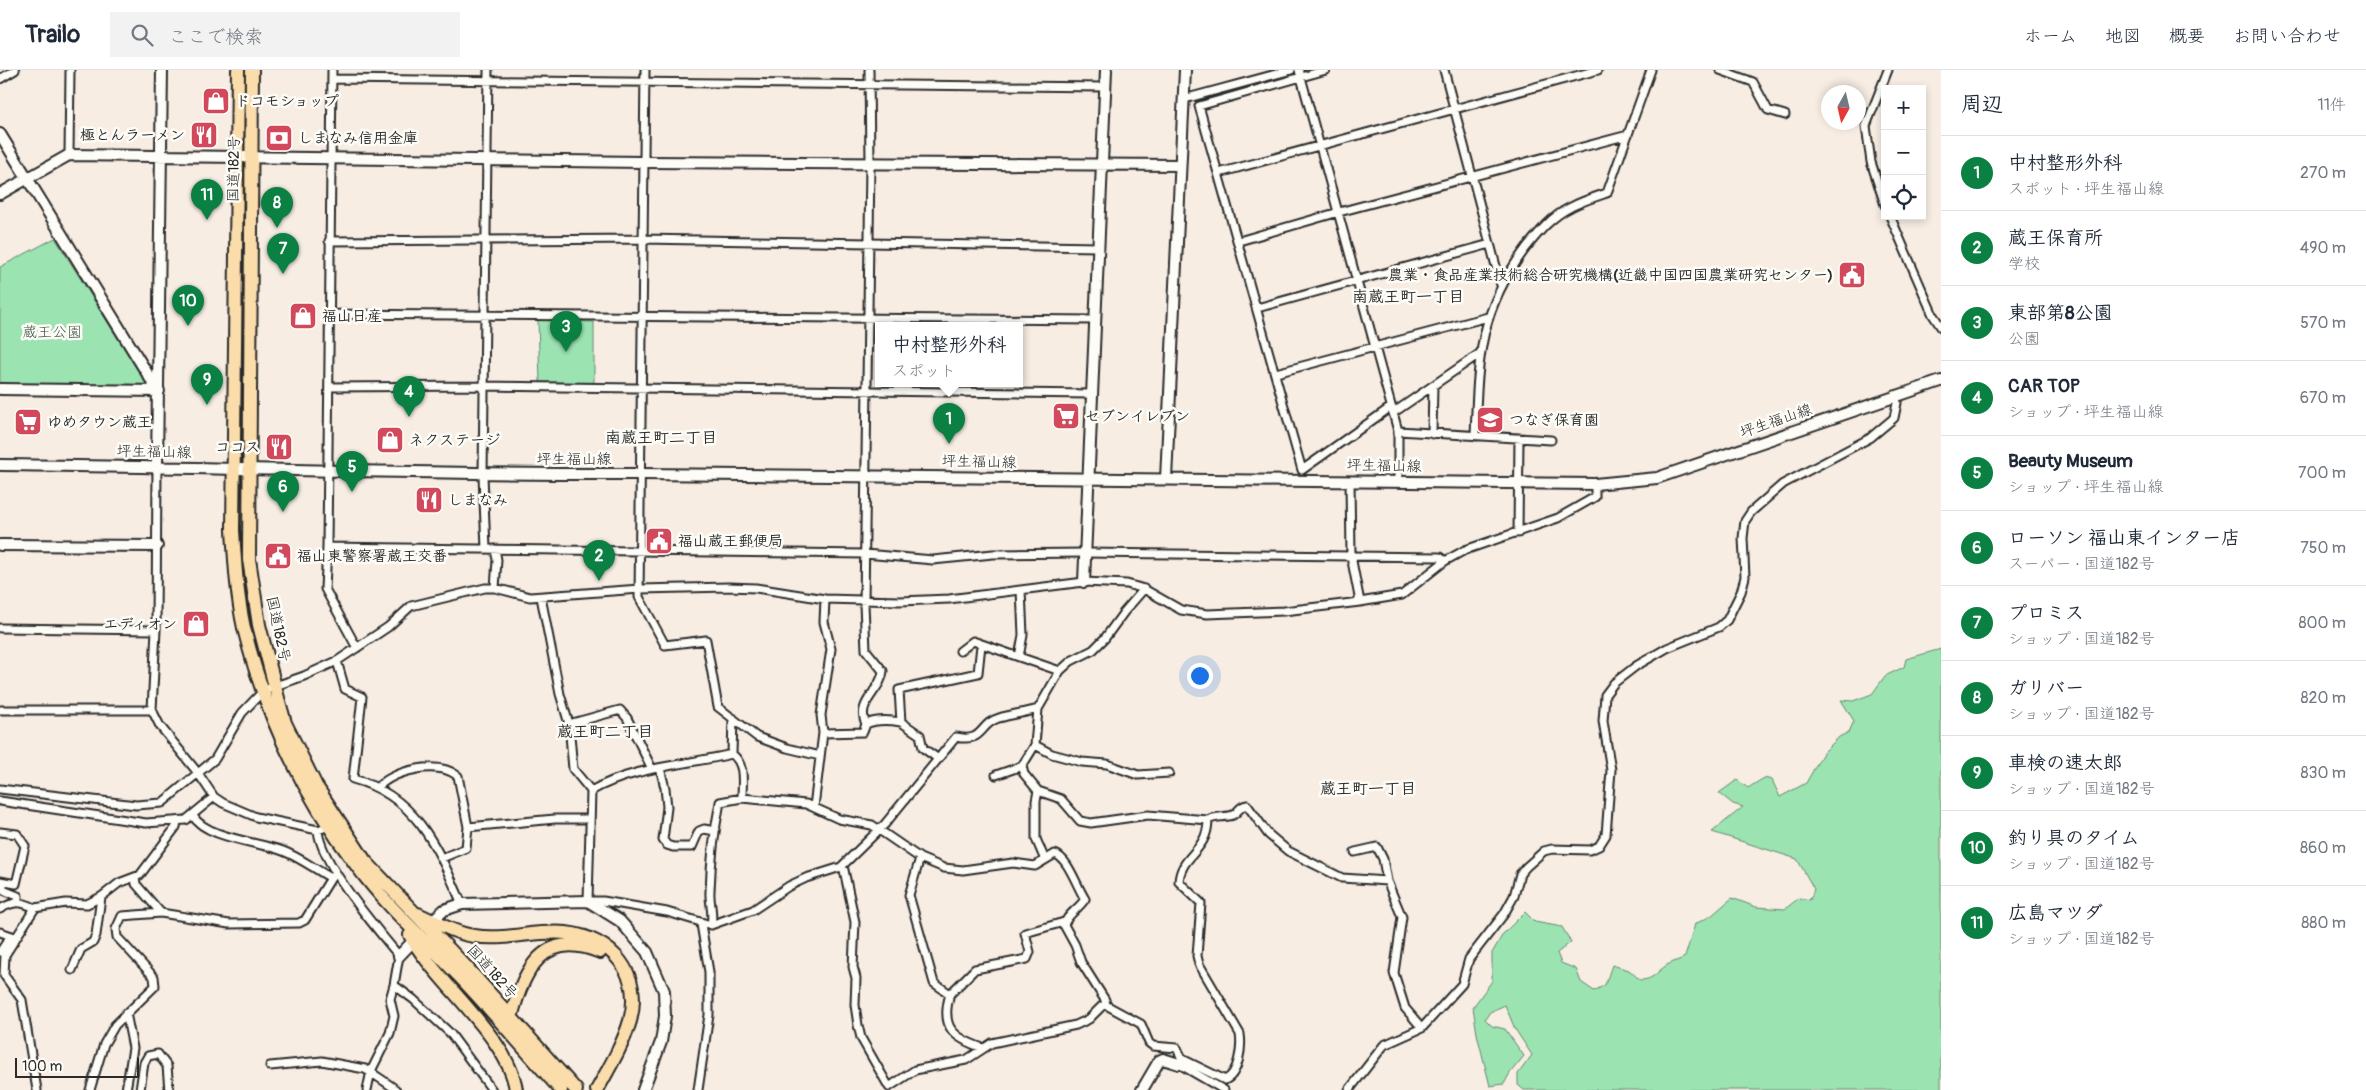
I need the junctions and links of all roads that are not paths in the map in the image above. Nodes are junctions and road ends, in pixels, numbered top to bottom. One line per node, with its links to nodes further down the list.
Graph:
1 (15, 70): 20 (street)
2 (70, 70): 32 (street)
3 (162, 70): 33 (street)
4 (238, 70): 34 (highway, 国道182号)
5 (252, 70): 34 (highway, 国道182号)
6 (332, 70): 21 (street)
7 (488, 70): 22 (street)
8 (645, 70): 23 (street)
9 (869, 70): 24 (street)
10 (1106, 70): 25 (street)
11 (1185, 70): 26 (street)
12 (1292, 70): 26 (street)
13 (1326, 70): 19 (street)
14 (1444, 70): 27 (street)
15 (1598, 70): 27 (street)
16 (1651, 70): 30 (street)
17 (1720, 70): 28 (street)
18 (1888, 70): 44 (street)
19 (1300, 73): 31 (street); 41 (street)
20 (0, 78)
21 (332, 79): 22 (street); 35 (street)
22 (488, 80): 23 (street); 36 (street)
23 (645, 82): 24 (street); 37 (street)
24 (869, 83): 25 (street); 38 (street)
25 (1105, 87): 39 (street)
26 (1184, 99): 40 (street)
27 (1454, 109): 31 (street); 43 (street)
28 (1785, 115)
29 (0, 134): 42 (street)
30 (1628, 136): 43 (street); 56 (street)
31 (1321, 145): 41 (street); 46 (street)
32 (69, 155): 33 (street); 42 (street)
33 (162, 156): 34 (street); 75 (street)
34 (244, 157): 35 (street); 86 (highway, 国道182号); 87 (highway, 国道182号)
35 (330, 159): 36 (street); 49 (street)
36 (486, 160): 37 (street); 48 (street)
37 (643, 162): 38 (street); 50 (street)
38 (870, 164): 39 (street); 52 (street)
39 (1102, 164): 40 (street); 54 (street)
40 (1180, 165): 93 (street)
41 (1219, 173): 51 (street)
42 (27, 178): 45 (street); 75 (street)
43 (1472, 178): 46 (street); 53 (street)
44 (1881, 193)
45 (0, 194)
46 (1339, 212): 51 (street); 55 (street)
47 (1892, 220): 64 (street)
48 (486, 239): 49 (street); 50 (street); 59 (street)
49 (329, 240): 58 (street)
50 (643, 240): 52 (street); 60 (street)
51 (1239, 241): 57 (street)
52 (869, 242): 54 (street); 62 (street)
53 (1490, 244): 55 (street); 56 (street)
54 (1099, 247): 63 (street)
55 (1357, 280): 57 (street); 65 (street)
56 (1501, 285): 61 (street)
57 (1257, 308): 67 (street)
58 (329, 314): 59 (street); 71 (street)
59 (486, 314): 60 (street); 69 (street)
60 (643, 315): 62 (street); 72 (street)
61 (1488, 317): 65 (street); 66 (street)
62 (868, 318): 63 (street); 74 (street)
63 (1096, 320): 76 (street)
64 (1941, 327)
65 (1374, 347): 67 (street); 78 (street)
66 (1479, 354): 70 (street); 81 (street)
67 (1276, 373): 78 (street)
68 (1941, 381): 77 (street, 坪生福山線)
69 (484, 386): 71 (street); 72 (street); 90 (street)
70 (1434, 386): 78 (street); 80 (street)
71 (329, 387): 88 (street)
72 (642, 388): 74 (street); 89 (street)
73 (0, 389): 75 (street)
74 (868, 390): 76 (street); 91 (street)
75 (159, 391): 85 (street)
76 (1093, 394): 92 (street)
77 (1896, 399): 97 (street, 坪生福山線); 191 (street)
78 (1392, 410): 79 (street)
79 (1398, 431): 80 (street); 95 (street)
80 (1432, 434): 81 (street)
81 (1475, 436): 82 (street)
82 (1519, 438): 83 (street); 96 (street)
83 (1551, 440)
84 (0, 465): 85 (street, 坪生福山線)
85 (157, 466): 86 (street, 坪生福山線); 100 (street)
86 (233, 470): 87 (street, 坪生福山線); 126 (highway, 国道182号)
87 (248, 470): 88 (street, 坪生福山線); 126 (highway, 国道182号)
88 (327, 472): 90 (street, 坪生福山線); 101 (street)
89 (641, 474): 90 (street, 坪生福山線); 91 (street, 坪生福山線); 104 (street)
90 (483, 475): 102 (street)
91 (867, 476): 92 (street, 坪生福山線); 106 (street)
92 (1090, 478): 93 (street, 坪生福山線); 105 (street)
93 (1166, 479): 94 (street, 坪生福山線)
94 (1350, 481): 95 (street, 坪生福山線); 107 (street)
95 (1398, 482): 96 (street, 坪生福山線)
96 (1519, 483): 97 (street, 坪生福山線); 98 (street)
97 (1595, 484): 98 (street)
98 (1518, 533): 108 (street)
99 (0, 544): 100 (street)
100 (157, 546): 119 (street)
101 (327, 547): 102 (street); 121 (street)
102 (486, 549): 103 (street)
103 (495, 549): 104 (street); 110 (street)
104 (640, 552): 106 (street); 111 (street)
105 (1086, 553): 106 (street); 107 (street); 109 (street)
106 (866, 554): 116 (street)
107 (1351, 556): 108 (street); 117 (street)
108 (1445, 562): 117 (street)
109 (1084, 582): 112 (street); 113 (street)
110 (495, 588): 114 (street); 121 (street)
111 (640, 589): 114 (street); 115 (street); 130 (street)
112 (1144, 589): 117 (street); 125 (street)
113 (1021, 590): 116 (street); 123 (street)
114 (541, 597): 132 (street)
115 (825, 599): 116 (street); 134 (street)
116 (865, 599): 133 (street)
117 (1360, 602)
118 (0, 628): 119 (street)
119 (156, 630): 129 (street)
120 (981, 645): 122 (street); 123 (street); 131 (street)
121 (357, 648): 124 (street)
122 (960, 651)
123 (1019, 657): 125 (street)
124 (336, 661): 126 (street); 144 (street)
125 (1060, 671): 127 (street)
126 (269, 688): 141 (street); 157 (highway, 国道182号); 180 (highway, 国道182号)
127 (1038, 709): 135 (street); 138 (street)
128 (0, 710): 129 (street)
129 (152, 710): 141 (street)
130 (733, 718): 136 (street); 137 (street)
131 (901, 722): 133 (street); 138 (street)
132 (569, 724): 140 (street); 147 (street)
133 (866, 724): 134 (street)
134 (823, 733): 137 (street)
135 (1034, 745): 139 (street); 142 (street)
136 (732, 754): 140 (street); 149 (street)
137 (820, 756): 151 (street)
138 (937, 758): 158 (street)
139 (1022, 766): 143 (street); 146 (street)
140 (656, 768): 147 (street); 159 (street)
141 (198, 773): 145 (street); 148 (street)
142 (1169, 773)
143 (996, 775)
144 (377, 788): 156 (street); 162 (street)
145 (0, 789)
146 (1038, 791): 154 (street); 164 (street)
147 (591, 792): 153 (street)
148 (214, 797): 152 (street); 157 (street)
149 (742, 798): 151 (street); 159 (street)
150 (0, 801): 155 (street)
151 (814, 807): 158 (street)
152 (193, 816): 155 (street); 166 (street)
153 (590, 819): 156 (street); 171 (street)
154 (1208, 820): 169 (street); 193 (street)
155 (177, 821): 167 (street)
156 (468, 827): 162 (street)
157 (324, 828): 166 (street); 180 (highway, 国道182号)
158 (880, 829): 163 (street); 165 (street)
159 (714, 831): 179 (street)
160 (0, 832): 168 (street)
161 (1355, 852): 169 (street)
162 (442, 858): 173 (street)
163 (920, 858): 164 (street); 187 (street)
164 (1046, 860): 177 (street)
165 (841, 867): 179 (street); 197 (street)
166 (333, 876): 176 (street); 184 (street)
167 (135, 877): 170 (street); 176 (street)
168 (1, 881): 172 (street)
169 (1387, 881): 191 (street)
170 (102, 897): 174 (street); 185 (street)
171 (588, 901): 173 (street); 178 (street); 209 (street)
172 (18, 902): 174 (street); 175 (street)
173 (462, 904): 180 (street)
174 (35, 908): 182 (street)
175 (0, 909)
176 (161, 913): 189 (street)
177 (1064, 922): 187 (street); 188 (street)
178 (701, 924): 179 (street); 210 (street)
179 (712, 925)
180 (423, 931): 184 (street); 190 (highway, 国道182号); 196 (highway); 206 (highway); 207 (highway, 国道182号)
181 (0, 932): 182 (street)
182 (15, 937): 183 (street); 198 (street)
183 (0, 952)
184 (399, 956): 186 (street)
185 (72, 970)
186 (394, 985): 195 (street); 205 (street)
187 (950, 994): 192 (street)
188 (1106, 1006): 192 (street); 193 (street)
189 (126, 1013): 199 (street); 200 (street)
190 (511, 1018): 196 (highway); 208 (highway, 国道182号)
191 (1422, 1028): 213 (street)
192 (983, 1048): 197 (street)
193 (1180, 1061): 211 (street); 212 (street)
194 (270, 1066): 195 (street)
195 (371, 1071): 203 (street); 204 (street)
196 (594, 1087)
197 (890, 1089)
198 (37, 1090)
199 (90, 1090)
200 (126, 1090)
201 (140, 1090): 202 (street)
202 (169, 1090)
203 (367, 1090)
204 (396, 1090)
205 (492, 1090)
206 (516, 1090)
207 (561, 1090)
208 (576, 1090)
209 (643, 1090)
210 (698, 1090)
211 (1142, 1090)
212 (1224, 1090)
213 (1348, 1090)

